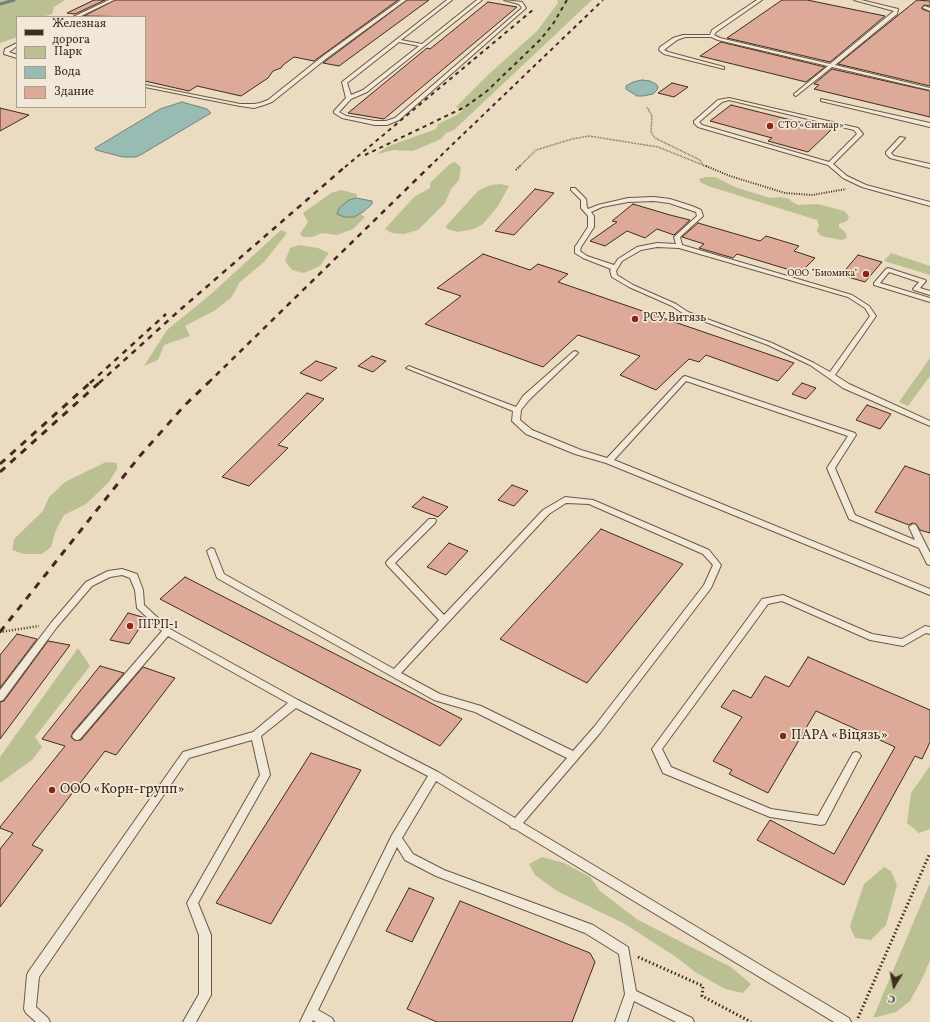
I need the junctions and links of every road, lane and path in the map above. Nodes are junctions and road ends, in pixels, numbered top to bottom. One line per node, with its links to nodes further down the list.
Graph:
1 (112, 0): 10 (lane)
2 (404, 0): 18 (lane)
3 (450, 0): 12 (lane)
4 (480, 0): 14 (lane)
5 (506, 0): 21 (lane)
6 (760, 0): 11 (lane)
7 (856, 0): 16 (lane)
8 (925, 7): 9 (lane)
9 (930, 10)
10 (77, 16)
11 (712, 36): 16 (lane); 17 (lane)
12 (398, 41): 14 (lane); 21 (lane)
13 (16, 45): 15 (lane)
14 (423, 45): 21 (lane)
15 (16, 57)
16 (833, 65): 19 (lane); 20 (lane)
17 (722, 68)
18 (146, 86)
19 (930, 88)
20 (796, 95)
21 (349, 98)
22 (823, 100): 24 (lane)
23 (647, 107): 27 (path)
24 (930, 125)
25 (902, 138): 28 (lane)
26 (830, 164): 26 (lane); 30 (lane)
27 (704, 166): 29 (path); 30 (path)
28 (930, 166)
29 (516, 170)
30 (864, 186): 32 (lane)
31 (573, 189): 33 (lane)
32 (930, 204)
33 (587, 212): 34 (lane); 35 (lane)
34 (679, 246): 35 (lane); 40 (lane)
35 (615, 268): 40 (lane)
36 (930, 293): 37 (lane)
37 (930, 300)
38 (575, 353): 41 (lane)
39 (409, 368): 41 (lane)
40 (831, 376): 42 (lane)
41 (517, 410): 43 (lane)
42 (930, 424)
43 (608, 461): 46 (lane); 49 (lane)
44 (432, 521): 50 (lane)
45 (914, 527): 46 (lane)
46 (922, 546): 48 (lane)
47 (210, 551): 55 (lane)
48 (930, 562)
49 (930, 592)
50 (444, 620): 55 (lane); 60 (lane)
51 (54, 624): 52 (lane); 54 (path); 56 (lane)
52 (167, 631): 57 (lane); 59 (lane)
53 (930, 631): 61 (lane)
54 (0, 632)
55 (394, 674): 60 (lane)
56 (0, 697)
57 (295, 703): 58 (lane); 62 (lane)
58 (256, 735): 69 (lane); 70 (lane)
59 (77, 736)
60 (573, 756): 63 (lane)
61 (856, 756)
62 (434, 775): 63 (lane); 64 (lane)
63 (515, 825): 75 (lane)
64 (396, 838): 66 (lane); 68 (lane)
65 (930, 853): 76 (path)
66 (624, 951): 67 (lane); 74 (path)
67 (631, 994): 72 (lane); 73 (lane)
68 (309, 1018): 71 (lane)
69 (44, 1022)
70 (189, 1022)
71 (328, 1022)
72 (621, 1022)
73 (688, 1022)
74 (751, 1022)
75 (845, 1022)
76 (857, 1022)

